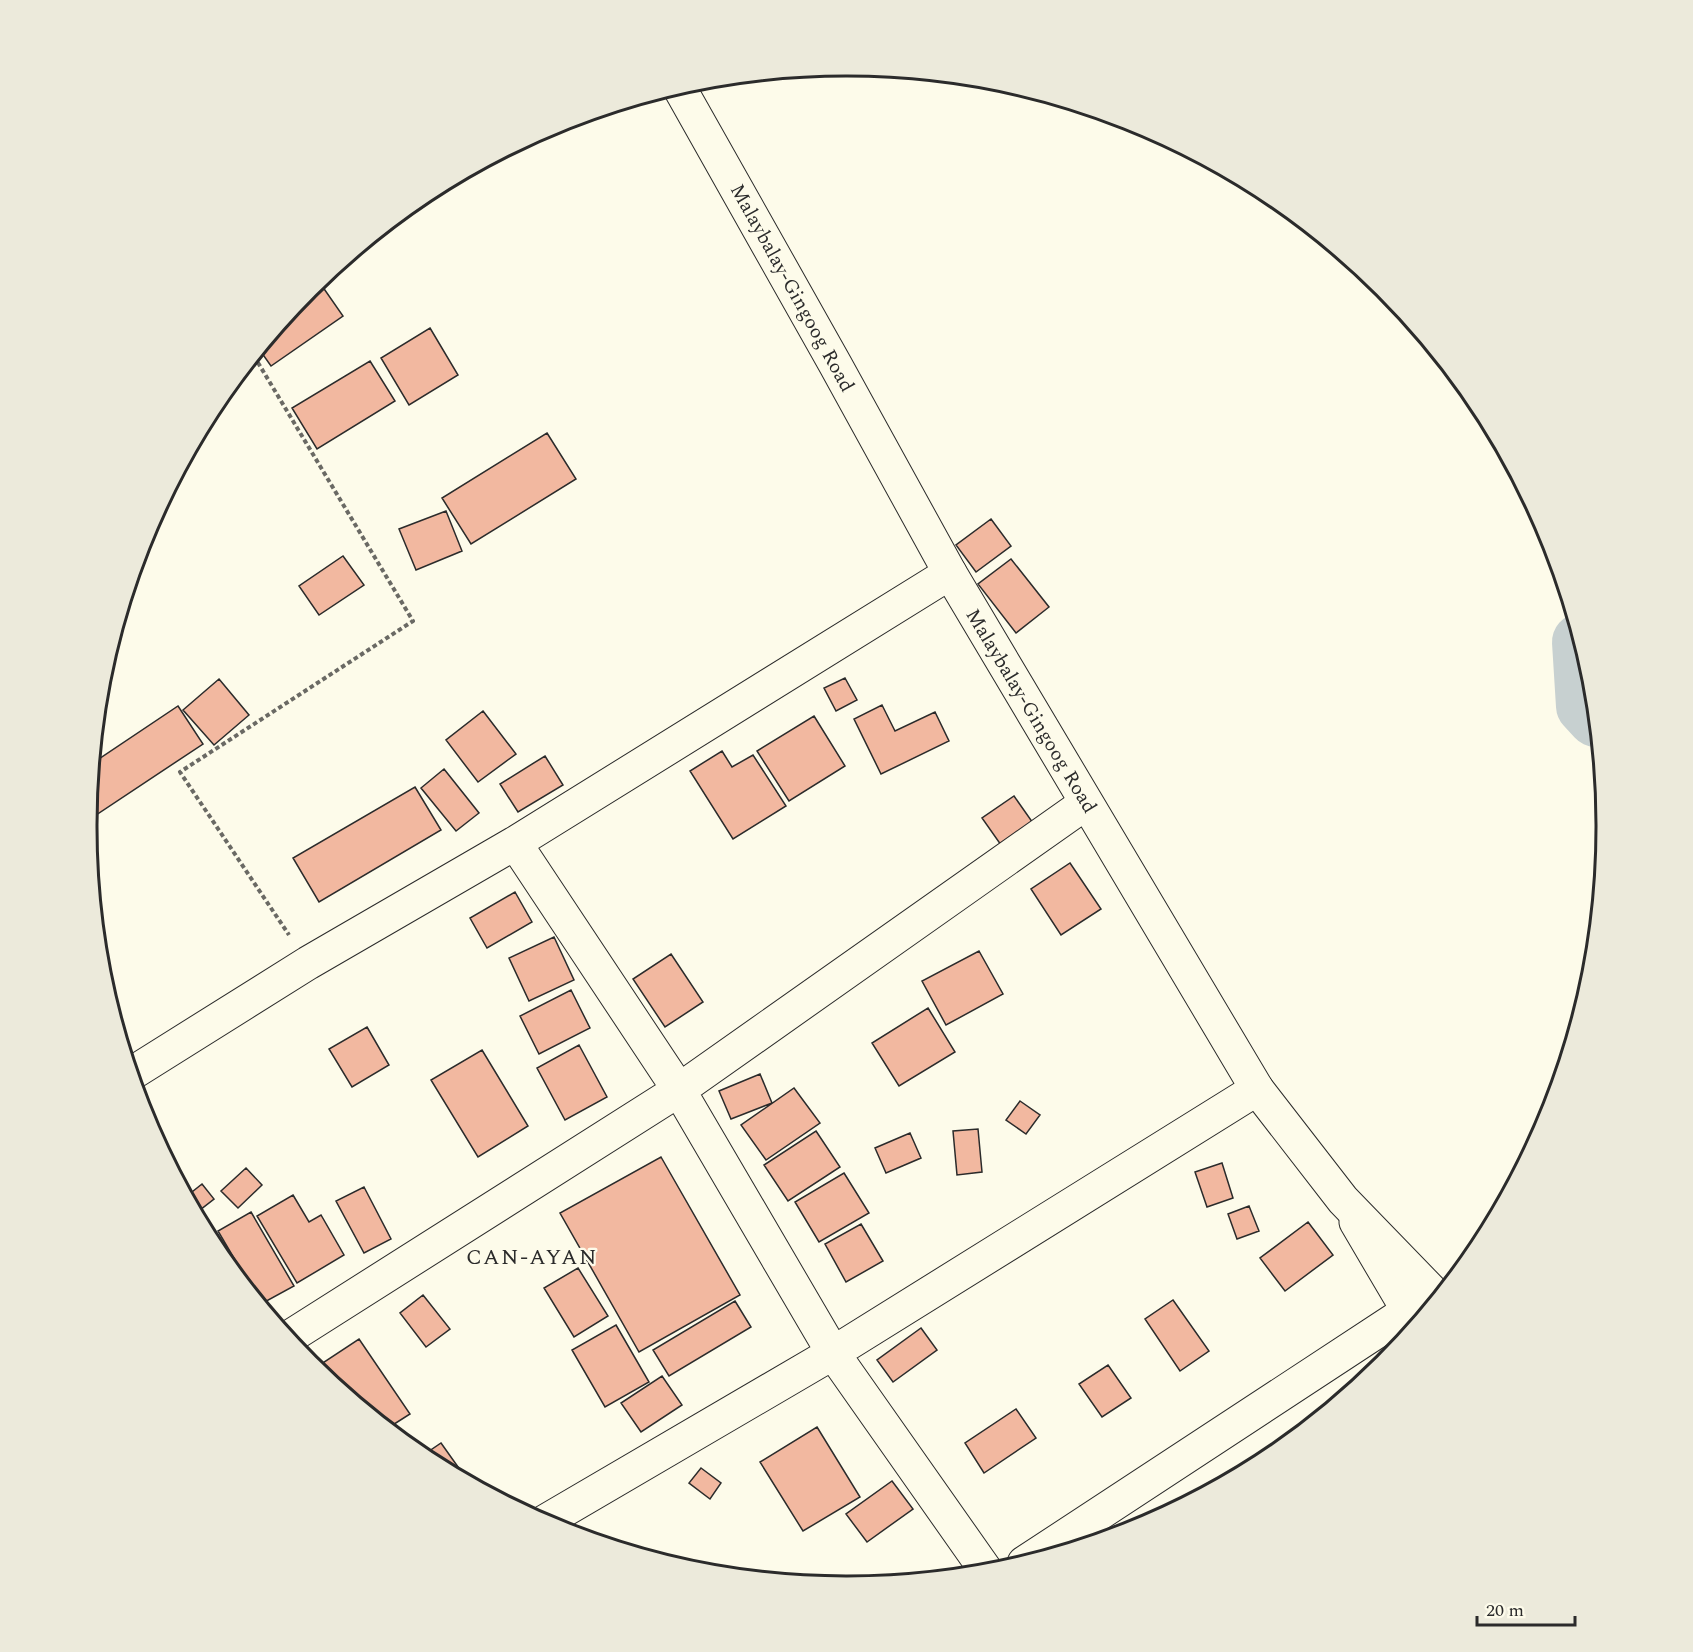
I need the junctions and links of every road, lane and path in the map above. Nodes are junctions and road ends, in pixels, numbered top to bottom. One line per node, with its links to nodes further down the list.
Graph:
1 (683, 95): 3 (street, Malaybalay-Gingoog Road)
2 (258, 363): 6 (path)
3 (950, 573): 4 (street, Malaybalay-Gingoog Road); 5 (street)
4 (1086, 803): 8 (street, Malaybalay-Gingoog Road); 9 (street)
5 (515, 843): 6 (street); 9 (street)
6 (308, 963): 7 (street)
7 (138, 1070)
8 (1257, 1089): 10 (street, Malaybalay-Gingoog Road); 14 (street)
9 (680, 1090): 13 (street); 14 (street)
10 (1343, 1200): 11 (street, Malaybalay-Gingoog Road); 12 (street)
11 (1433, 1292)
12 (1412, 1317): 16 (street)
13 (296, 1333)
14 (832, 1353): 15 (street); 17 (street)
15 (555, 1516)
16 (1048, 1547)
17 (981, 1563)

